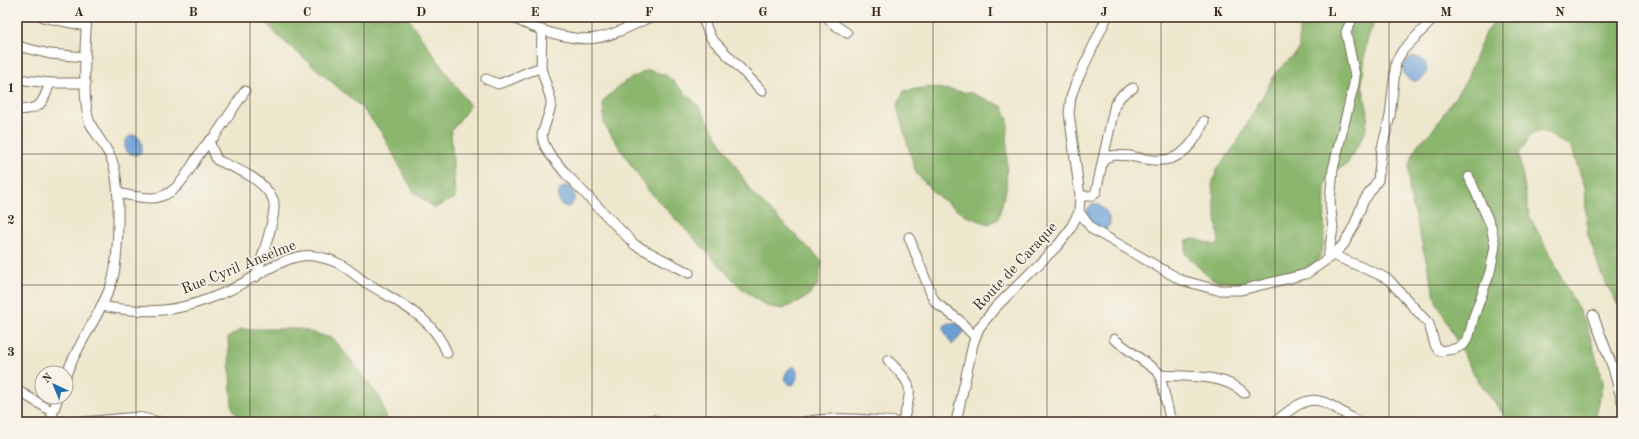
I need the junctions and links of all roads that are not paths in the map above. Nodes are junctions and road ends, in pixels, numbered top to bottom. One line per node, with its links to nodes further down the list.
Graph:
1 (43, 17): 9 (street)
2 (513, 17): 10 (street)
3 (650, 17): 10 (street)
4 (702, 17): 21 (street)
5 (828, 17): 11 (street)
6 (1353, 17): 31 (street)
7 (1435, 17): 31 (street)
8 (1104, 18): 28 (street, Route de Caraque)
9 (86, 21): 13 (street)
10 (542, 30): 14 (street)
11 (848, 33)
12 (17, 46): 13 (street)
13 (86, 57): 17 (street)
14 (541, 68): 16 (street); 32 (street)
15 (17, 79): 18 (street)
16 (486, 79)
17 (86, 83): 18 (street); 27 (street)
18 (50, 84): 22 (street)
19 (1133, 88): 25 (street)
20 (245, 91): 24 (street)
21 (762, 91)
22 (17, 110)
23 (1204, 121): 25 (street)
24 (209, 141): 27 (street); 33 (street)
25 (1103, 159): 28 (street)
26 (1469, 177): 31 (street)
27 (118, 193): 34 (street)
28 (1080, 196): 29 (street, Route de Caraque)
29 (1079, 212): 31 (street); 36 (street, Route de Caraque)
30 (908, 237): 36 (street)
31 (1331, 257)
32 (689, 273)
33 (256, 277): 34 (street, Rue Cyril Anselme); 38 (street, Rue Cyril Anselme)
34 (101, 306): 40 (street)
35 (1593, 315): 44 (street)
36 (975, 337): 53 (street, Route de Caraque)
37 (1114, 339): 41 (street)
38 (447, 353)
39 (888, 360): 52 (street)
40 (71, 365)
41 (1160, 375): 43 (street); 54 (street)
42 (17, 390): 46 (street)
43 (1244, 393)
44 (1622, 401)
45 (55, 405): 46 (street)
46 (53, 412): 47 (street)
47 (50, 422)
48 (84, 422): 49 (street)
49 (160, 422)
50 (805, 422): 51 (street)
51 (897, 422)
52 (903, 422)
53 (956, 422)
54 (1171, 422)
55 (1275, 422): 56 (street)
56 (1358, 422)

